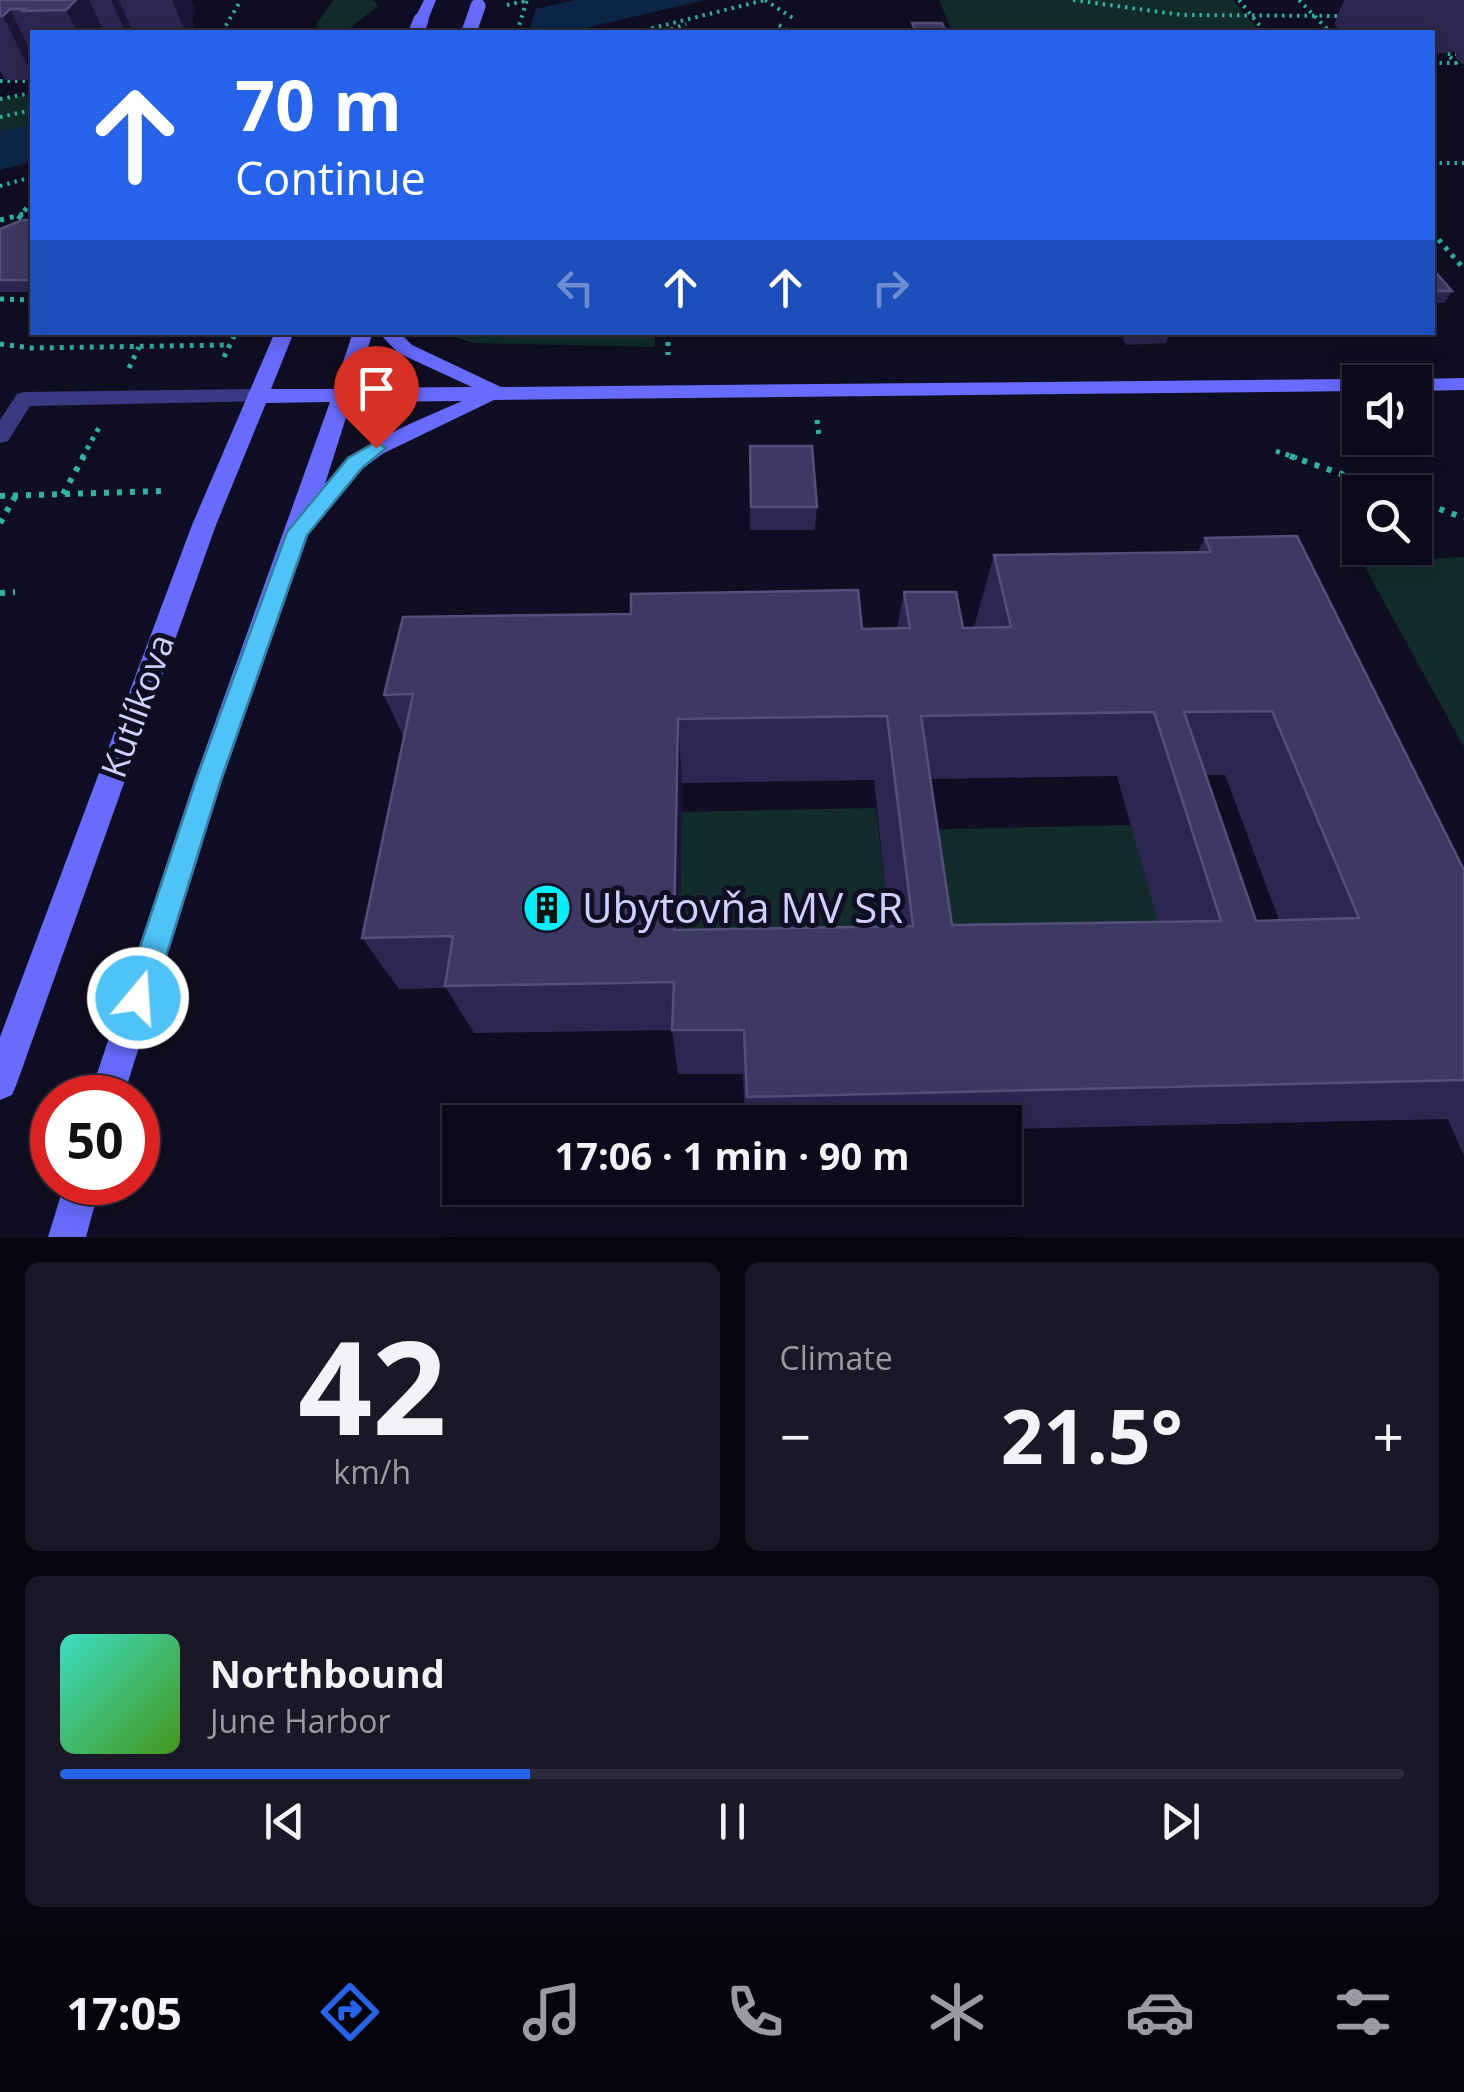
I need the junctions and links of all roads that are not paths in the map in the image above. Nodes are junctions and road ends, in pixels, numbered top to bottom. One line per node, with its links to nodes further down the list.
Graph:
1 (430, 0): 3 (main road)
2 (479, 3): 4 (main road, bridge)
3 (418, 26)
4 (470, 30)
5 (284, 335): 13 (main road, Kutlíkova)
6 (363, 335): 12 (main road)
7 (391, 335): 11 (main road)
8 (1464, 384): 10 (main road)
9 (1342, 385): 11 (main road)
10 (1432, 385)
11 (500, 392): 12 (main road); 15 (main road)
12 (342, 395): 13 (main road); 15 (main road)
13 (257, 396): 14 (street); 17 (main road, Kutlíkova)
14 (0, 436)
15 (298, 532): 16 (main road)
16 (113, 1075)
17 (0, 1083)
18 (77, 1205): 19 (main road)
19 (68, 1237)

